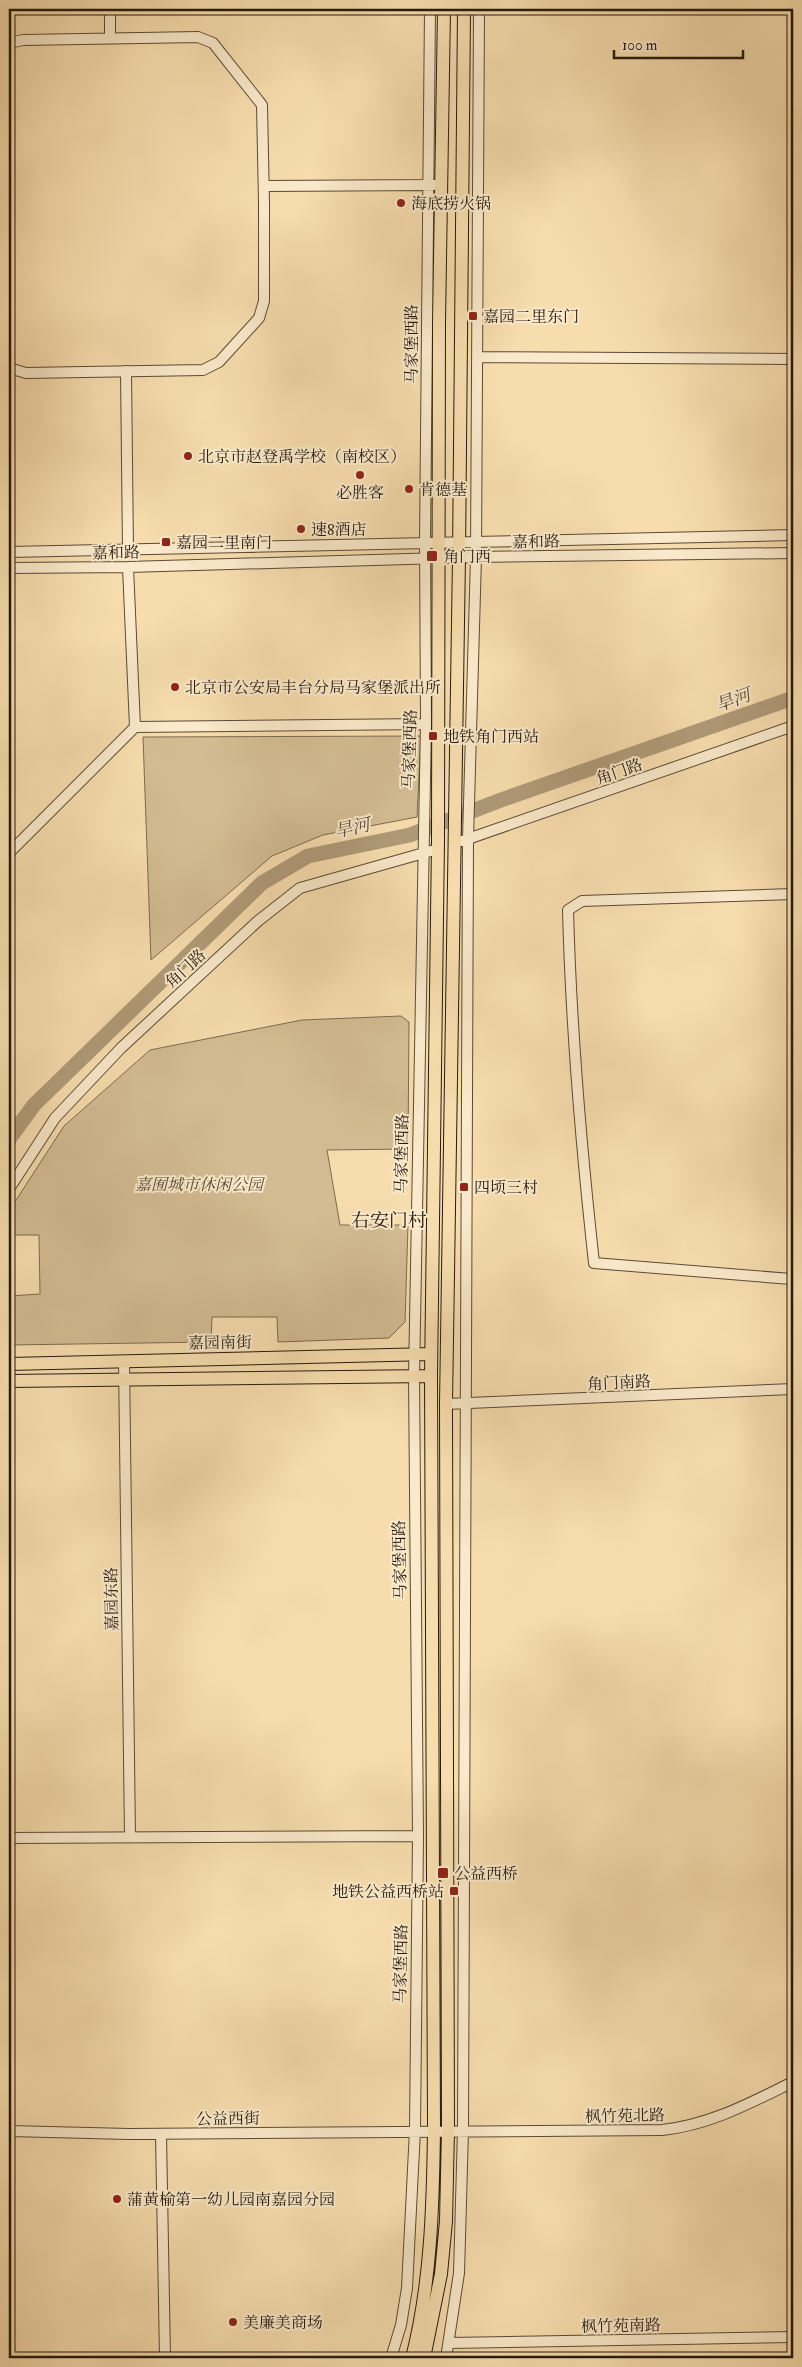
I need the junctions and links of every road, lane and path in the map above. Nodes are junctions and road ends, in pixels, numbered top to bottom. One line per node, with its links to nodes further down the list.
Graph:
1 (110, 9): 6 (street)
2 (430, 9): 8 (street, 马家堡西路)
3 (444, 9): 9 (main road, 马家堡西路)
4 (464, 9): 18 (main road)
5 (479, 9): 11 (street)
6 (110, 38): 7 (street); 10 (street)
7 (9, 43)
8 (428, 185): 9 (street); 10 (street); 17 (street, 马家堡西路)
9 (443, 185): 17 (main road, 马家堡西路)
10 (264, 186): 14 (street)
11 (478, 357): 12 (street); 16 (street)
12 (793, 359)
13 (9, 368): 14 (street)
14 (126, 372): 19 (street)
15 (793, 535): 16 (street, 嘉和路)
16 (475, 541): 18 (street, 嘉和路); 23 (street)
17 (432, 542): 18 (street, 嘉和路); 19 (street, 嘉和路); 24 (main road, 马家堡西路)
18 (459, 542): 22 (main road)
19 (128, 550): 20 (street, 嘉和路)
20 (9, 552)
21 (793, 553): 23 (street, 嘉和路)
22 (459, 557): 23 (street, 嘉和路); 24 (street, 嘉和路); 31 (main road)
23 (476, 557): 30 (street)
24 (432, 558): 25 (street, 嘉和路); 27 (street, 马家堡西路); 32 (main road, 马家堡西路)
25 (128, 567): 26 (street, 嘉和路); 29 (street)
26 (9, 568)
27 (426, 724): 29 (street); 33 (street, 马家堡西路)
28 (793, 726): 30 (street, 角门路)
29 (135, 727): 34 (street)
30 (468, 834): 31 (street, 角门路); 48 (street)
31 (454, 840): 47 (main road)
32 (438, 845): 33 (street, 角门路); 39 (main road, 马家堡西路)
33 (422, 852): 36 (street, 角门路); 38 (street, 马家堡西路)
34 (9, 853)
35 (793, 894): 37 (street)
36 (9, 1189)
37 (793, 1282)
38 (414, 1354): 39 (main road, 嘉园南街); 40 (main road, 嘉园南街); 42 (street, 马家堡西路)
39 (432, 1354): 43 (main road, 马家堡西路)
40 (124, 1361): 41 (main road, 嘉园南街); 44 (street, 嘉园东路)
41 (9, 1364)
42 (414, 1376): 43 (main road); 44 (main road); 49 (street, 马家堡西路)
43 (431, 1376): 54 (main road, 马家堡西路)
44 (123, 1379): 45 (main road); 50 (street, 嘉园东路)
45 (9, 1381)
46 (793, 1389): 48 (street, 角门南路)
47 (446, 1404): 48 (street, 角门南路); 55 (main road)
48 (467, 1404): 56 (street)
49 (418, 1836): 50 (street); 53 (street, 马家堡西路)
50 (130, 1837): 51 (street)
51 (9, 1838)
52 (793, 2082): 56 (street, 枫竹苑北路)
53 (415, 2130): 54 (street, 公益西街); 58 (street, 公益西街); 62 (street, 马家堡西路)
54 (434, 2130): 55 (street, 公益西街); 63 (main road, 马家堡西路)
55 (448, 2130): 56 (street, 枫竹苑北路); 64 (main road)
56 (463, 2130): 60 (street)
57 (9, 2131): 58 (street, 公益西街)
58 (160, 2134): 61 (street)
59 (793, 2337): 60 (street, 枫竹苑南路)
60 (449, 2343): 65 (street)
61 (164, 2358)
62 (391, 2358)
63 (412, 2358)
64 (424, 2358)
65 (446, 2358)

